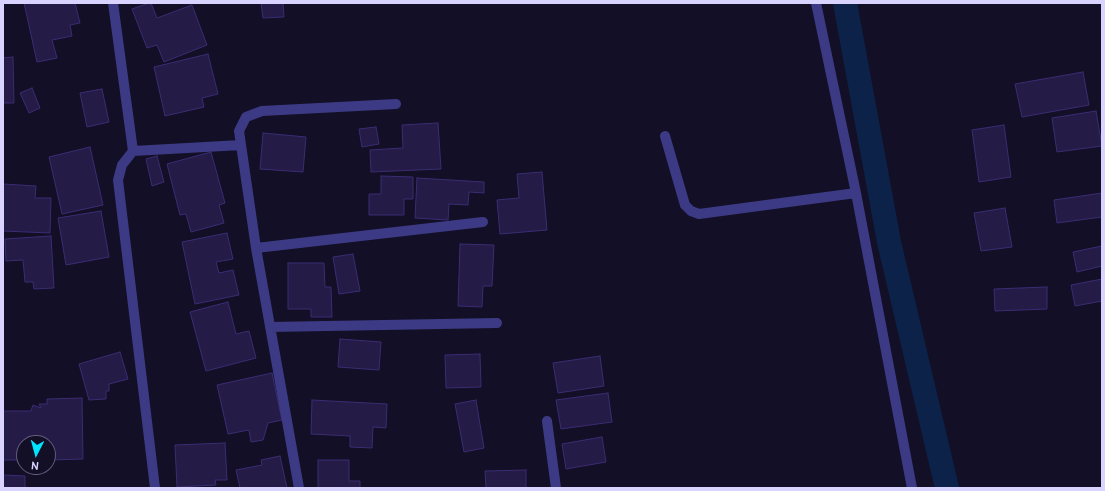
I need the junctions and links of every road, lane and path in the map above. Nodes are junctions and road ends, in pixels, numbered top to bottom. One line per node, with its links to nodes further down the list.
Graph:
1 (114, 3): 6 (street)
2 (816, 3): 7 (street)
3 (396, 104): 5 (street)
4 (665, 136): 7 (street)
5 (241, 145): 6 (street); 9 (street)
6 (132, 151): 13 (street)
7 (856, 194): 16 (street)
8 (483, 222): 9 (street)
9 (256, 248): 11 (street)
10 (497, 323): 11 (street)
11 (270, 327): 14 (street)
12 (547, 421): 15 (street)
13 (155, 488)
14 (299, 488)
15 (556, 488)
16 (912, 488)

